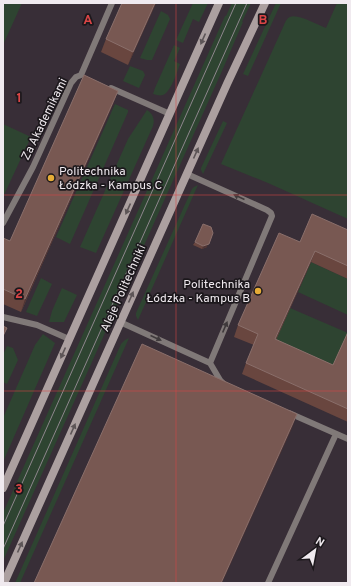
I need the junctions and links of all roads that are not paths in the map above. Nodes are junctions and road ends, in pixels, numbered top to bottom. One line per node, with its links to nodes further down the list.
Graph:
1 (112, 3): 7 (lane, Za Akademikami)
2 (219, 3): 5 (main road, one-way to 5)
3 (265, 3): 6 (main road, Aleje Politechniki, one-way to 3)
4 (106, 86): 5 (lane)
5 (170, 114): 10 (main road, one-way to 10)
6 (187, 174): 9 (main road, Aleje Politechniki, one-way to 6); 11 (lane, one-way to 6)
7 (3, 223)
8 (3, 317): 10 (lane)
9 (120, 322): 11 (lane, one-way to 11); 17 (main road, Aleje Politechniki, one-way to 9)
10 (69, 339): 16 (main road, one-way to 16)
11 (210, 363): 12 (lane)
12 (231, 387)
13 (280, 409): 14 (lane)
14 (336, 434): 15 (lane); 18 (lane)
15 (348, 439)
16 (3, 488)
17 (4, 583)
18 (268, 583)

